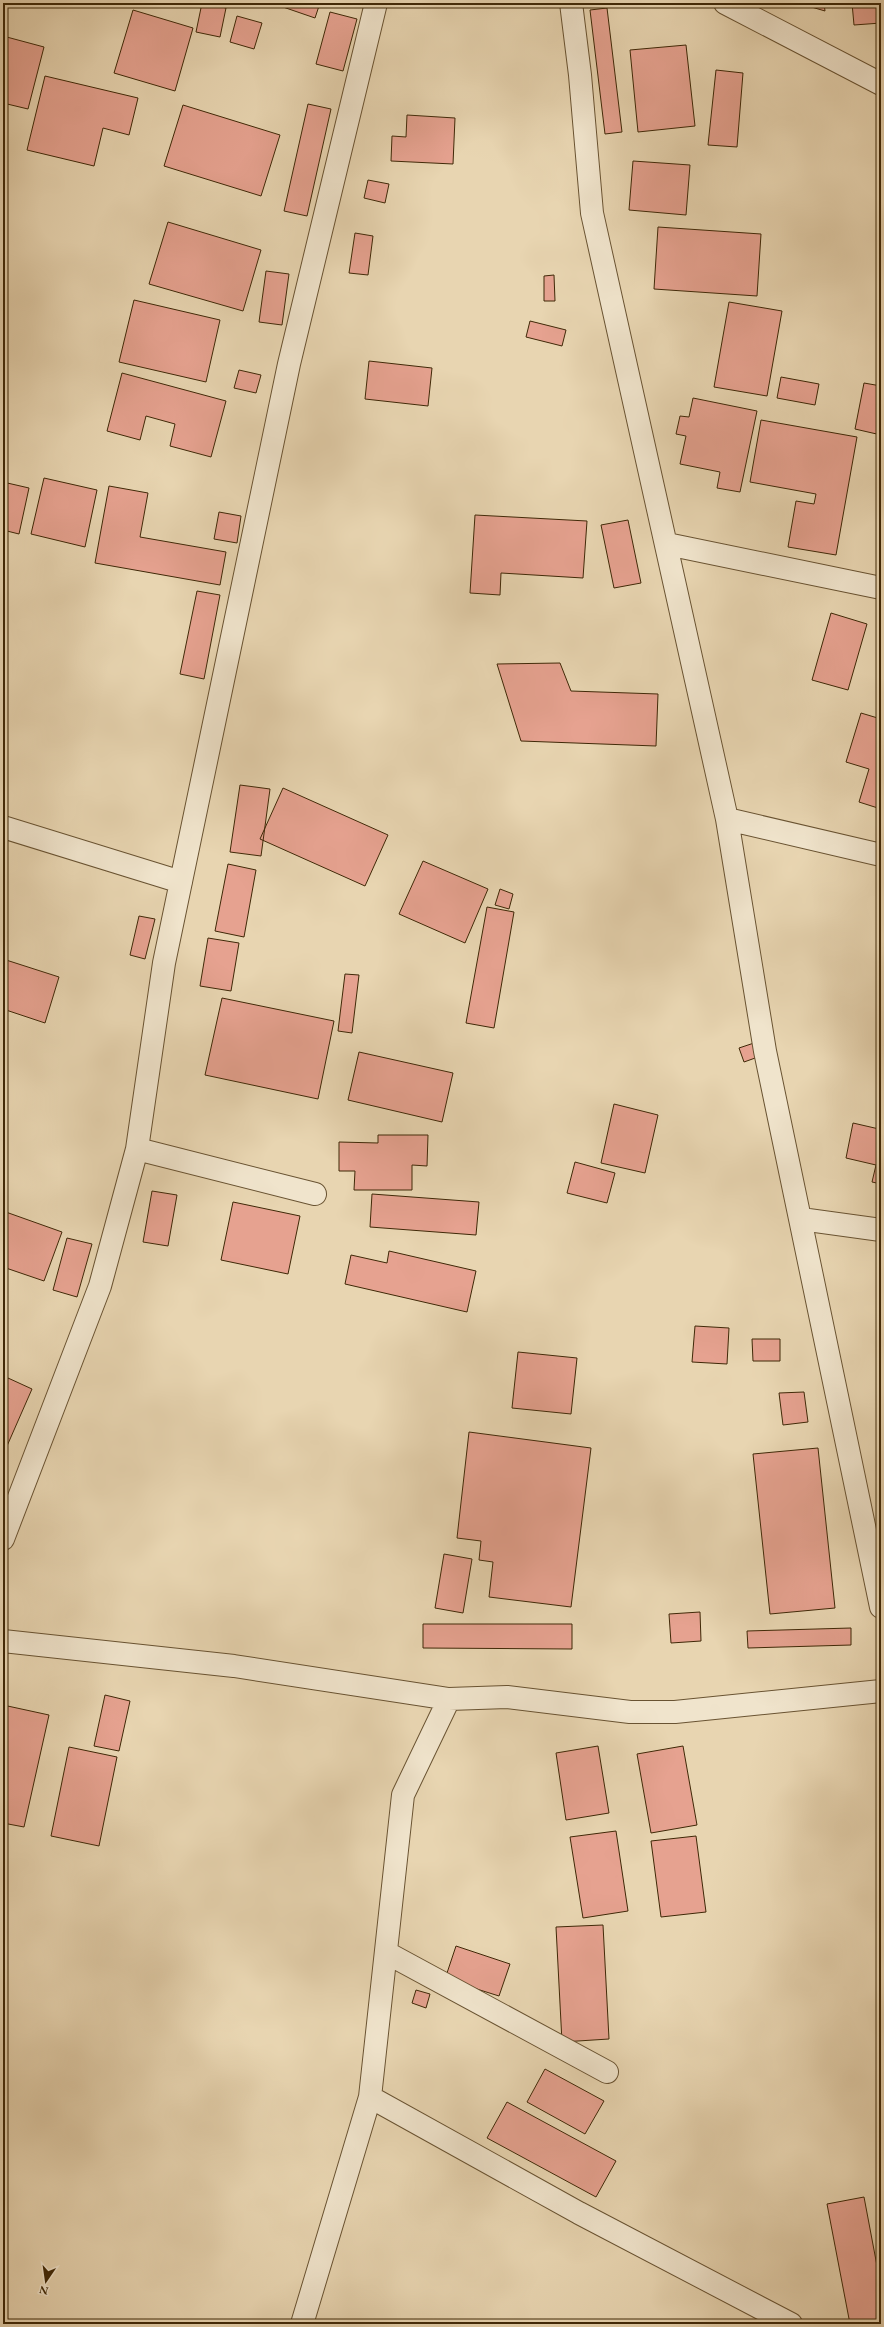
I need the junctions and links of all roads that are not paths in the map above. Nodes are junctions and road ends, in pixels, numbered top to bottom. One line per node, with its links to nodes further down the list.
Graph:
1 (376, 3): 10 (street)
2 (571, 3): 5 (street)
3 (725, 3): 4 (street)
4 (881, 84)
5 (667, 544): 6 (street); 7 (street)
6 (881, 588)
7 (727, 819): 9 (street); 13 (street)
8 (3, 827): 10 (street)
9 (881, 855)
10 (181, 882): 11 (street)
11 (138, 1149): 12 (street); 15 (street)
12 (315, 1194)
13 (801, 1220): 14 (street); 16 (street)
14 (881, 1230)
15 (3, 1539)
16 (881, 1607)
17 (3, 1642): 19 (street)
18 (881, 1691): 19 (street)
19 (449, 1699): 20 (street)
20 (387, 1953): 21 (street); 22 (street)
21 (607, 2072)
22 (370, 2097): 23 (street); 24 (street)
23 (302, 2324)
24 (791, 2324)

